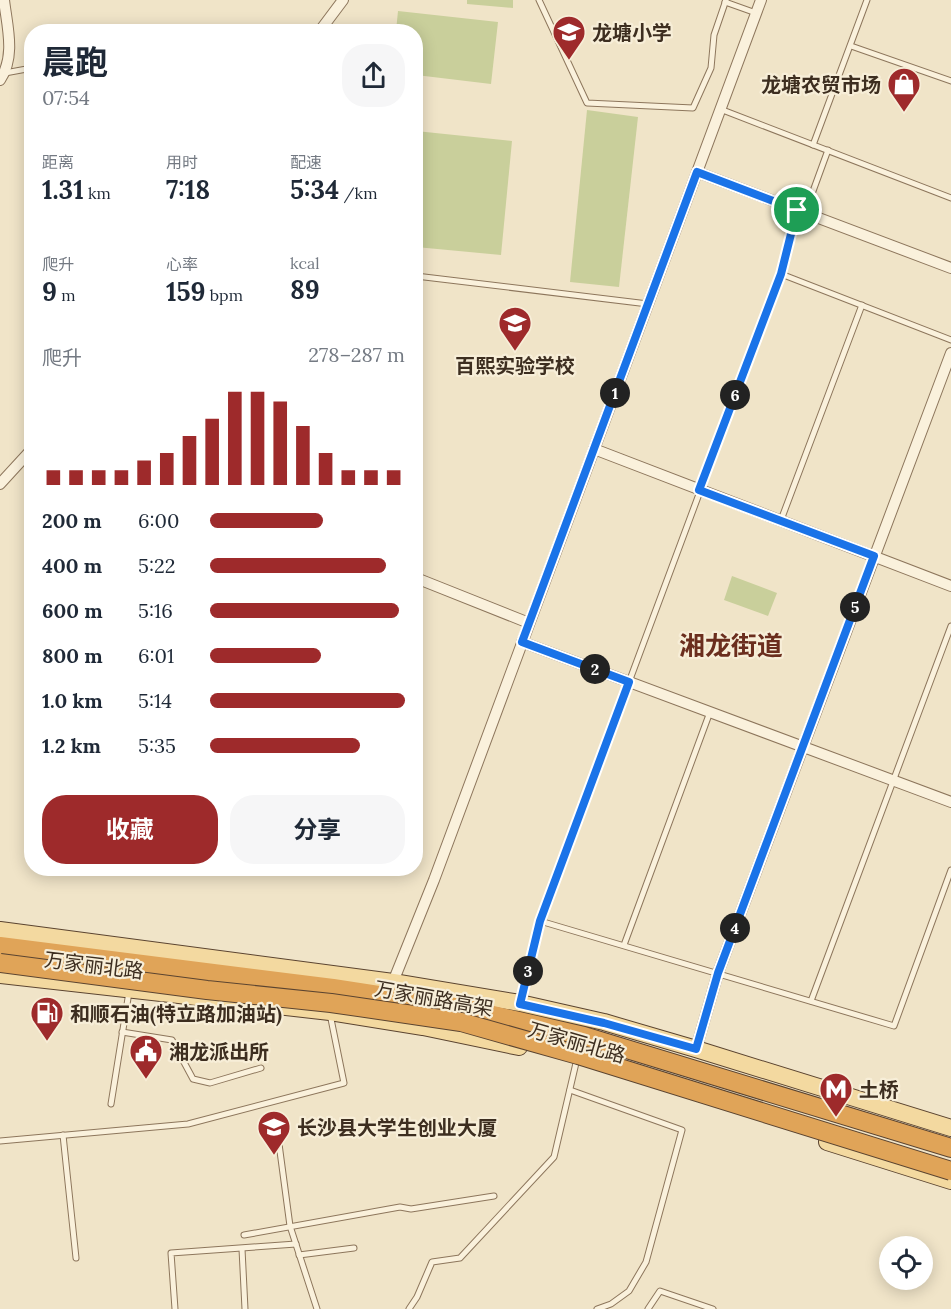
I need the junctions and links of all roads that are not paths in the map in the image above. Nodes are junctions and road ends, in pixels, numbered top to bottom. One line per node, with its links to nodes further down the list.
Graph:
1 (4, 0): 11 (street)
2 (343, 0): 8 (street)
3 (539, 0): 6 (lane)
4 (761, 0): 7 (street)
5 (867, 0): 9 (lane)
6 (726, 1): 7 (lane)
7 (756, 13): 13 (street)
8 (326, 24)
9 (851, 46): 12 (lane); 14 (lane)
10 (24, 70): 11 (lane)
11 (2, 76)
12 (950, 78)
13 (720, 109): 14 (lane); 16 (street)
14 (813, 145): 15 (lane)
15 (828, 150): 17 (lane); 18 (lane)
16 (697, 172): 18 (street); 22 (street)
17 (951, 198)
18 (801, 211): 19 (street); 20 (lane)
19 (951, 268)
20 (781, 274): 23 (lane); 29 (lane)
21 (423, 277): 22 (lane)
22 (648, 304): 26 (street)
23 (862, 305): 24 (lane); 30 (lane)
24 (951, 340)
25 (951, 353): 31 (street)
26 (594, 449): 29 (street); 34 (street)
27 (24, 458): 28 (street)
28 (0, 483)
29 (699, 490): 30 (street); 37 (lane)
30 (780, 521): 31 (street)
31 (874, 556): 33 (street); 39 (street)
32 (423, 581): 34 (street)
33 (951, 586)
34 (529, 623): 36 (street)
35 (951, 626): 40 (lane)
36 (522, 642): 37 (street); 50 (street)
37 (629, 682): 38 (street); 43 (lane)
38 (710, 712): 39 (street); 45 (lane)
39 (803, 747): 40 (street); 48 (street)
40 (894, 781): 41 (street); 52 (lane)
41 (951, 802)
42 (951, 870): 52 (lane)
43 (540, 921): 45 (lane); 53 (lane)
44 (0, 930): 50 (main road, 万家丽北路)
45 (624, 945): 48 (lane)
46 (0, 946): 65 (highway, 万家丽路高架)
47 (0, 963): 66 (highway, 万家丽路高架, bridge)
48 (718, 973): 52 (lane); 56 (street)
49 (0, 975): 51 (main road, 万家丽北路)
50 (393, 982): 53 (main road, 万家丽北路)
51 (129, 991): 54 (main road, 万家丽北路); 55 (lane)
52 (811, 1001)
53 (520, 1004): 56 (main road, 万家丽北路)
54 (330, 1012): 57 (main road, 万家丽北路); 63 (lane)
55 (122, 1032): 58 (lane); 60 (lane)
56 (696, 1049): 62 (main road, 万家丽北路)
57 (576, 1063): 59 (lane); 67 (main road, 万家丽北路)
58 (261, 1068)
59 (570, 1090): 79 (lane); 80 (lane)
60 (111, 1104)
61 (275, 1114): 69 (lane)
62 (951, 1128)
63 (63, 1135): 64 (lane); 75 (lane)
64 (0, 1141)
65 (951, 1148)
66 (951, 1171)
67 (951, 1181)
68 (494, 1196): 69 (lane)
69 (290, 1226): 70 (lane); 71 (lane)
70 (244, 1235)
71 (296, 1244): 73 (lane); 74 (lane)
72 (354, 1248): 74 (lane)
73 (243, 1249): 76 (lane); 77 (lane)
74 (299, 1255): 78 (lane)
75 (76, 1258)
76 (175, 1309)
77 (245, 1309)
78 (317, 1309)
79 (409, 1309)
80 (597, 1309)
81 (648, 1309): 82 (lane)
82 (713, 1309)

